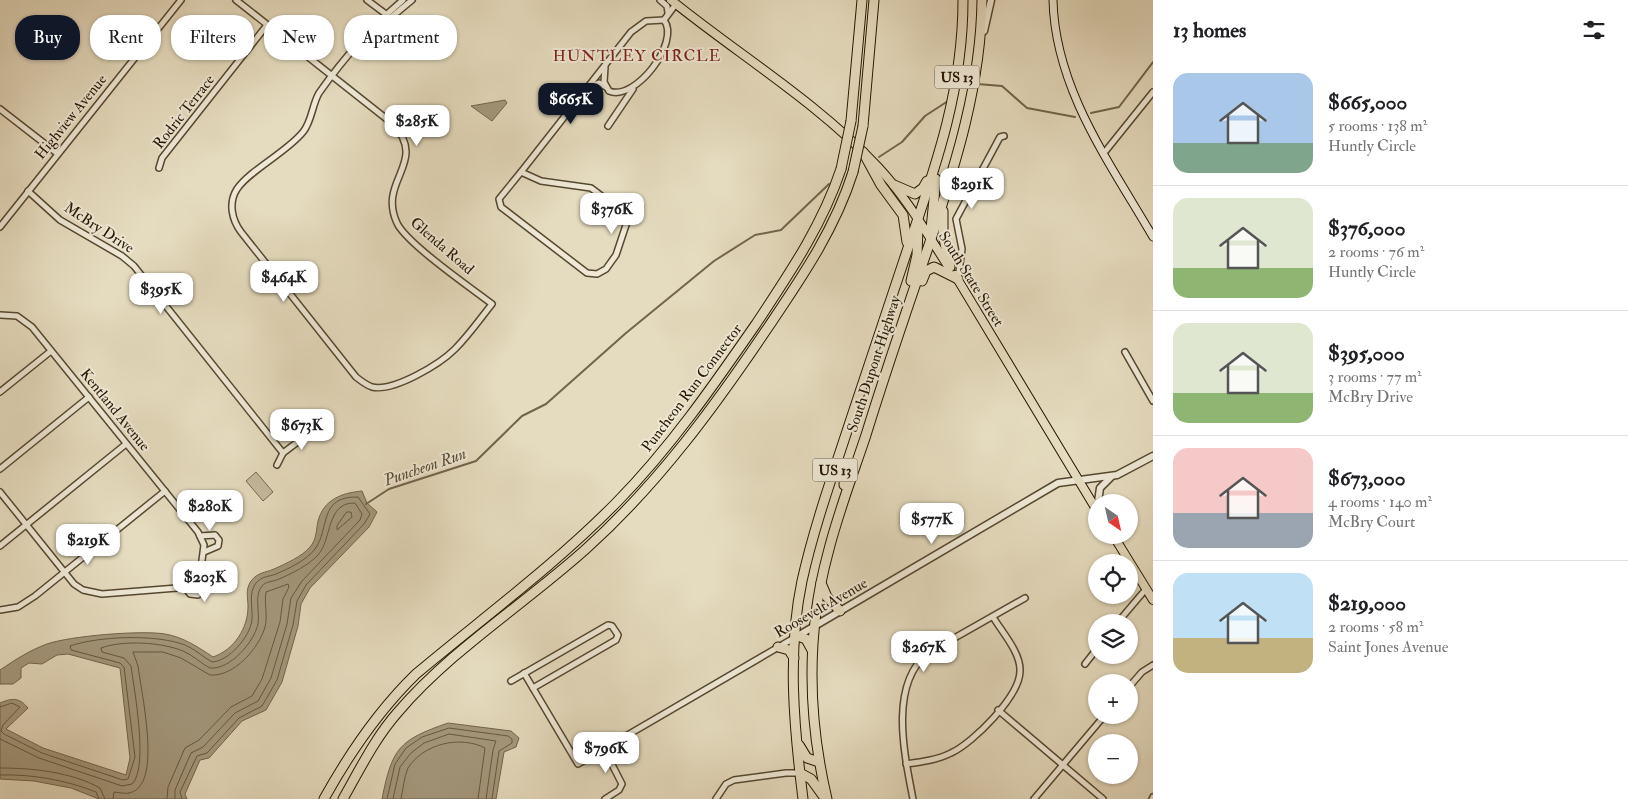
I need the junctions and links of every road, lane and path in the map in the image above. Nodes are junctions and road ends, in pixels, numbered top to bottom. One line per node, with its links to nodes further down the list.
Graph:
1 (181, 0): 37 (street, Highview Avenue)
2 (236, 0): 19 (street, Glenda Road)
3 (368, 0): 15 (street)
4 (403, 0): 16 (street)
5 (412, 0): 17 (street)
6 (660, 0): 14 (street)
7 (862, 0): 108 (highway, Puncheon Run Connector, bridge)
8 (874, 0): 109 (highway, Puncheon Run Connector, bridge)
9 (963, 0): 31 (highway, South Dupont Highway / US 13)
10 (982, 0): 21 (highway, South Dupont Highway / US 13)
11 (991, 0): 21 (street)
12 (1053, 0): 36 (main road)
13 (673, 2): 14 (street); 34 (main road, South State Street)
14 (668, 13): 18 (street)
15 (386, 15)
16 (390, 15)
17 (391, 15)
18 (664, 20): 24 (street); 27 (street)
19 (264, 23)
20 (264, 29): 38 (street, Rodric Terrace)
21 (979, 50): 42 (highway, South Dupont Highway / US 13)
22 (311, 60): 25 (street, Glenda Road)
23 (346, 60): 25 (street)
24 (605, 66): 26 (street); 28 (street)
25 (332, 77): 25 (street, Glenda Road)
26 (606, 87): 27 (street); 28 (street)
27 (634, 88): 32 (street)
28 (586, 90): 39 (street)
29 (1153, 92): 36 (street)
30 (0, 109): 37 (street)
31 (950, 115): 35 (highway, South Dupont Highway / US 13); 40 (highway)
32 (608, 126)
33 (1004, 136): 49 (street)
34 (863, 152): 40 (main road, South State Street); 47 (highway)
35 (940, 152): 43 (highway, South Dupont Highway / US 13); 46 (highway)
36 (1104, 153): 45 (main road)
37 (58, 154): 41 (street, Highview Avenue)
38 (160, 168)
39 (521, 172): 39 (street)
40 (894, 185): 43 (main road, South State Street)
41 (28, 191): 44 (street, Highview Avenue); 60 (street, McBry Drive)
42 (943, 201): 46 (highway, South Dupont Highway / US 13); 48 (highway)
43 (918, 219): 46 (main road, South State Street); 47 (highway, South Dupont Highway / US 13); 56 (highway)
44 (0, 227)
45 (1153, 237)
46 (931, 239): 48 (main road, South State Street); 51 (highway, South Dupont Highway / US 13)
47 (905, 258): 62 (highway, South Dupont Highway / US 13)
48 (950, 268): 49 (main road, South State Street)
49 (958, 280): 51 (highway); 66 (main road, South State Street)
50 (0, 315): 52 (street, Kentland Avenue)
51 (903, 322): 56 (highway, South Dupont Highway / US 13)
52 (51, 351): 54 (street); 55 (street, Kentland Avenue)
53 (1125, 352): 57 (street)
54 (0, 392)
55 (89, 397): 59 (street, Kentland Avenue); 64 (street)
56 (876, 398): 73 (highway, South Dupont Highway / US 13)
57 (1153, 401)
58 (316, 428): 60 (street)
59 (126, 444): 68 (street, Kentland Avenue); 71 (street)
60 (283, 453): 63 (street)
61 (1153, 456): 65 (street, Roosevelt Avenue)
62 (837, 462): 73 (highway); 89 (highway, South Dupont Highway / US 13)
63 (277, 465)
64 (0, 469)
65 (1112, 476): 66 (street, Roosevelt Avenue); 69 (street)
66 (1079, 480): 70 (main road, South State Street); 85 (street, Roosevelt Avenue)
67 (0, 492): 71 (street)
68 (165, 492): 72 (street, Kentland Avenue); 77 (street)
69 (1099, 494)
70 (1088, 495)
71 (26, 525): 75 (street); 77 (street)
72 (200, 536): 76 (street, Kentland Avenue); 76 (street)
73 (831, 543): 79 (highway, South Dupont Highway / US 13)
74 (1119, 544): 81 (main road)
75 (0, 546)
76 (204, 552): 78 (street)
77 (65, 572): 80 (street); 84 (street)
78 (195, 576): 80 (street); 80 (street)
79 (821, 582): 85 (highway); 88 (highway, South Dupont Highway / US 13)
80 (183, 585)
81 (1146, 588): 83 (main road); 86 (street)
82 (1025, 598): 87 (street)
83 (1153, 600)
84 (0, 610)
85 (840, 611): 88 (street, Roosevelt Avenue)
86 (1125, 614)
87 (992, 617): 100 (street); 105 (street)
88 (815, 626): 89 (street, Roosevelt Avenue); 91 (highway, South Dupont Highway / US 13)
89 (796, 637): 90 (street, Roosevelt Avenue); 91 (highway); 92 (highway, South Dupont Highway / US 13)
90 (778, 647): 92 (highway); 103 (street, Roosevelt Avenue)
91 (812, 651): 104 (highway, South Dupont Highway / US 13)
92 (794, 658): 102 (highway, South Dupont Highway / US 13)
93 (1088, 660): 94 (street)
94 (1085, 664)
95 (1153, 665): 97 (street)
96 (524, 673): 98 (street); 99 (street); 99 (street)
97 (1138, 677)
98 (511, 681)
99 (533, 688): 103 (street, Roosevelt Avenue)
100 (998, 710): 105 (street); 106 (street)
101 (1097, 724): 106 (street)
102 (796, 740): 104 (highway); 107 (highway, South Dupont Highway / US 13)
103 (604, 749): 110 (street)
104 (819, 762): 113 (highway, South Dupont Highway / US 13)
105 (906, 764): 114 (street)
106 (1063, 765): 115 (street); 116 (street)
107 (800, 773): 111 (street); 112 (highway, South Dupont Highway / US 13); 113 (highway)
108 (324, 799)
109 (343, 799)
110 (604, 799)
111 (716, 799)
112 (804, 799)
113 (826, 799)
114 (913, 799)
115 (1034, 799)
116 (1103, 799)

